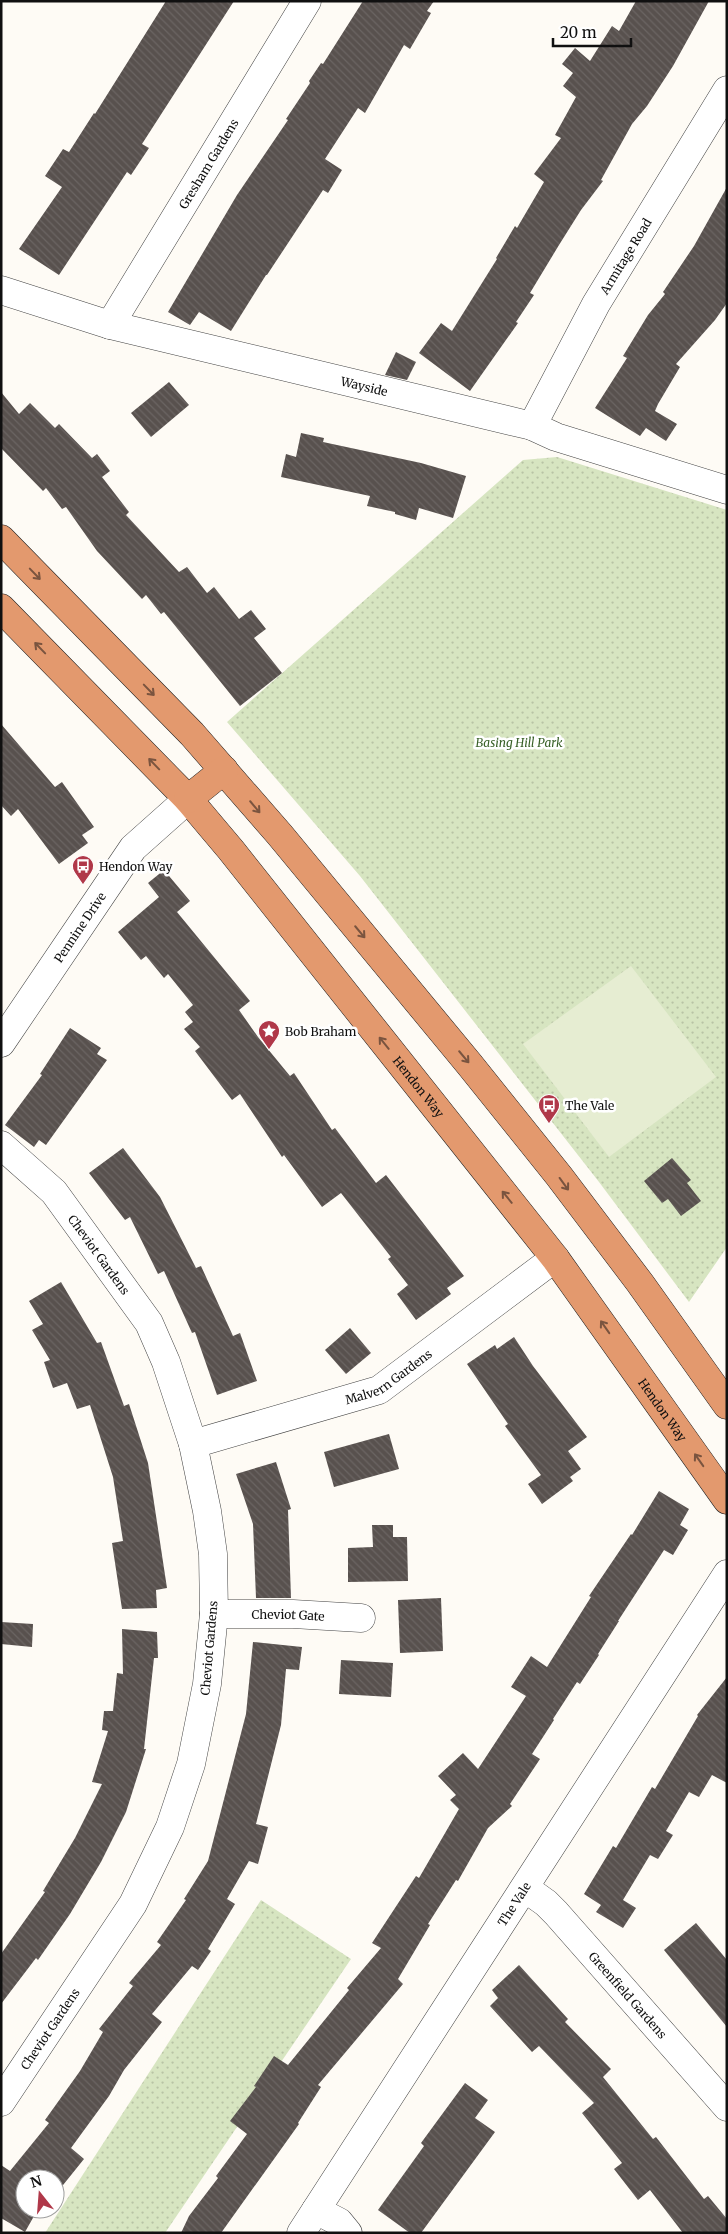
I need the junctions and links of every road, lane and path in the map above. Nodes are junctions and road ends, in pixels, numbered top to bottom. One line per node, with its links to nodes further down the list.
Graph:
1 (307, 1): 4 (street, Gresham Gardens)
2 (727, 90): 5 (street, Armitage Road)
3 (1, 290): 4 (street, Wayside)
4 (110, 326): 5 (street, Wayside)
5 (532, 426): 6 (street, Wayside)
6 (727, 490)
7 (1, 539): 9 (highway, one-way to 9)
8 (1, 608): 10 (highway, Hendon Way, one-way to 8)
9 (224, 770): 10 (highway); 14 (highway, one-way to 14)
10 (188, 798): 11 (street, Pennine Drive); 13 (highway, Hendon Way, one-way to 10)
11 (1, 1043)
12 (1, 1145): 15 (street, Cheviot Gardens)
13 (555, 1258): 15 (street, Malvern Gardens); 16 (highway, Hendon Way, one-way to 13)
14 (727, 1405)
15 (193, 1444): 18 (street, Cheviot Gardens)
16 (727, 1500)
17 (727, 1574): 20 (street, The Vale)
18 (214, 1614): 19 (street, Cheviot Gate); 21 (street, Cheviot Gardens)
19 (360, 1618)
20 (525, 1888): 22 (street, Greenfield Gardens); 23 (street, The Vale)
21 (1, 2102)
22 (727, 2107)
23 (316, 2210): 24 (street, The Vale); 25 (street)
24 (301, 2233)
25 (348, 2233)

